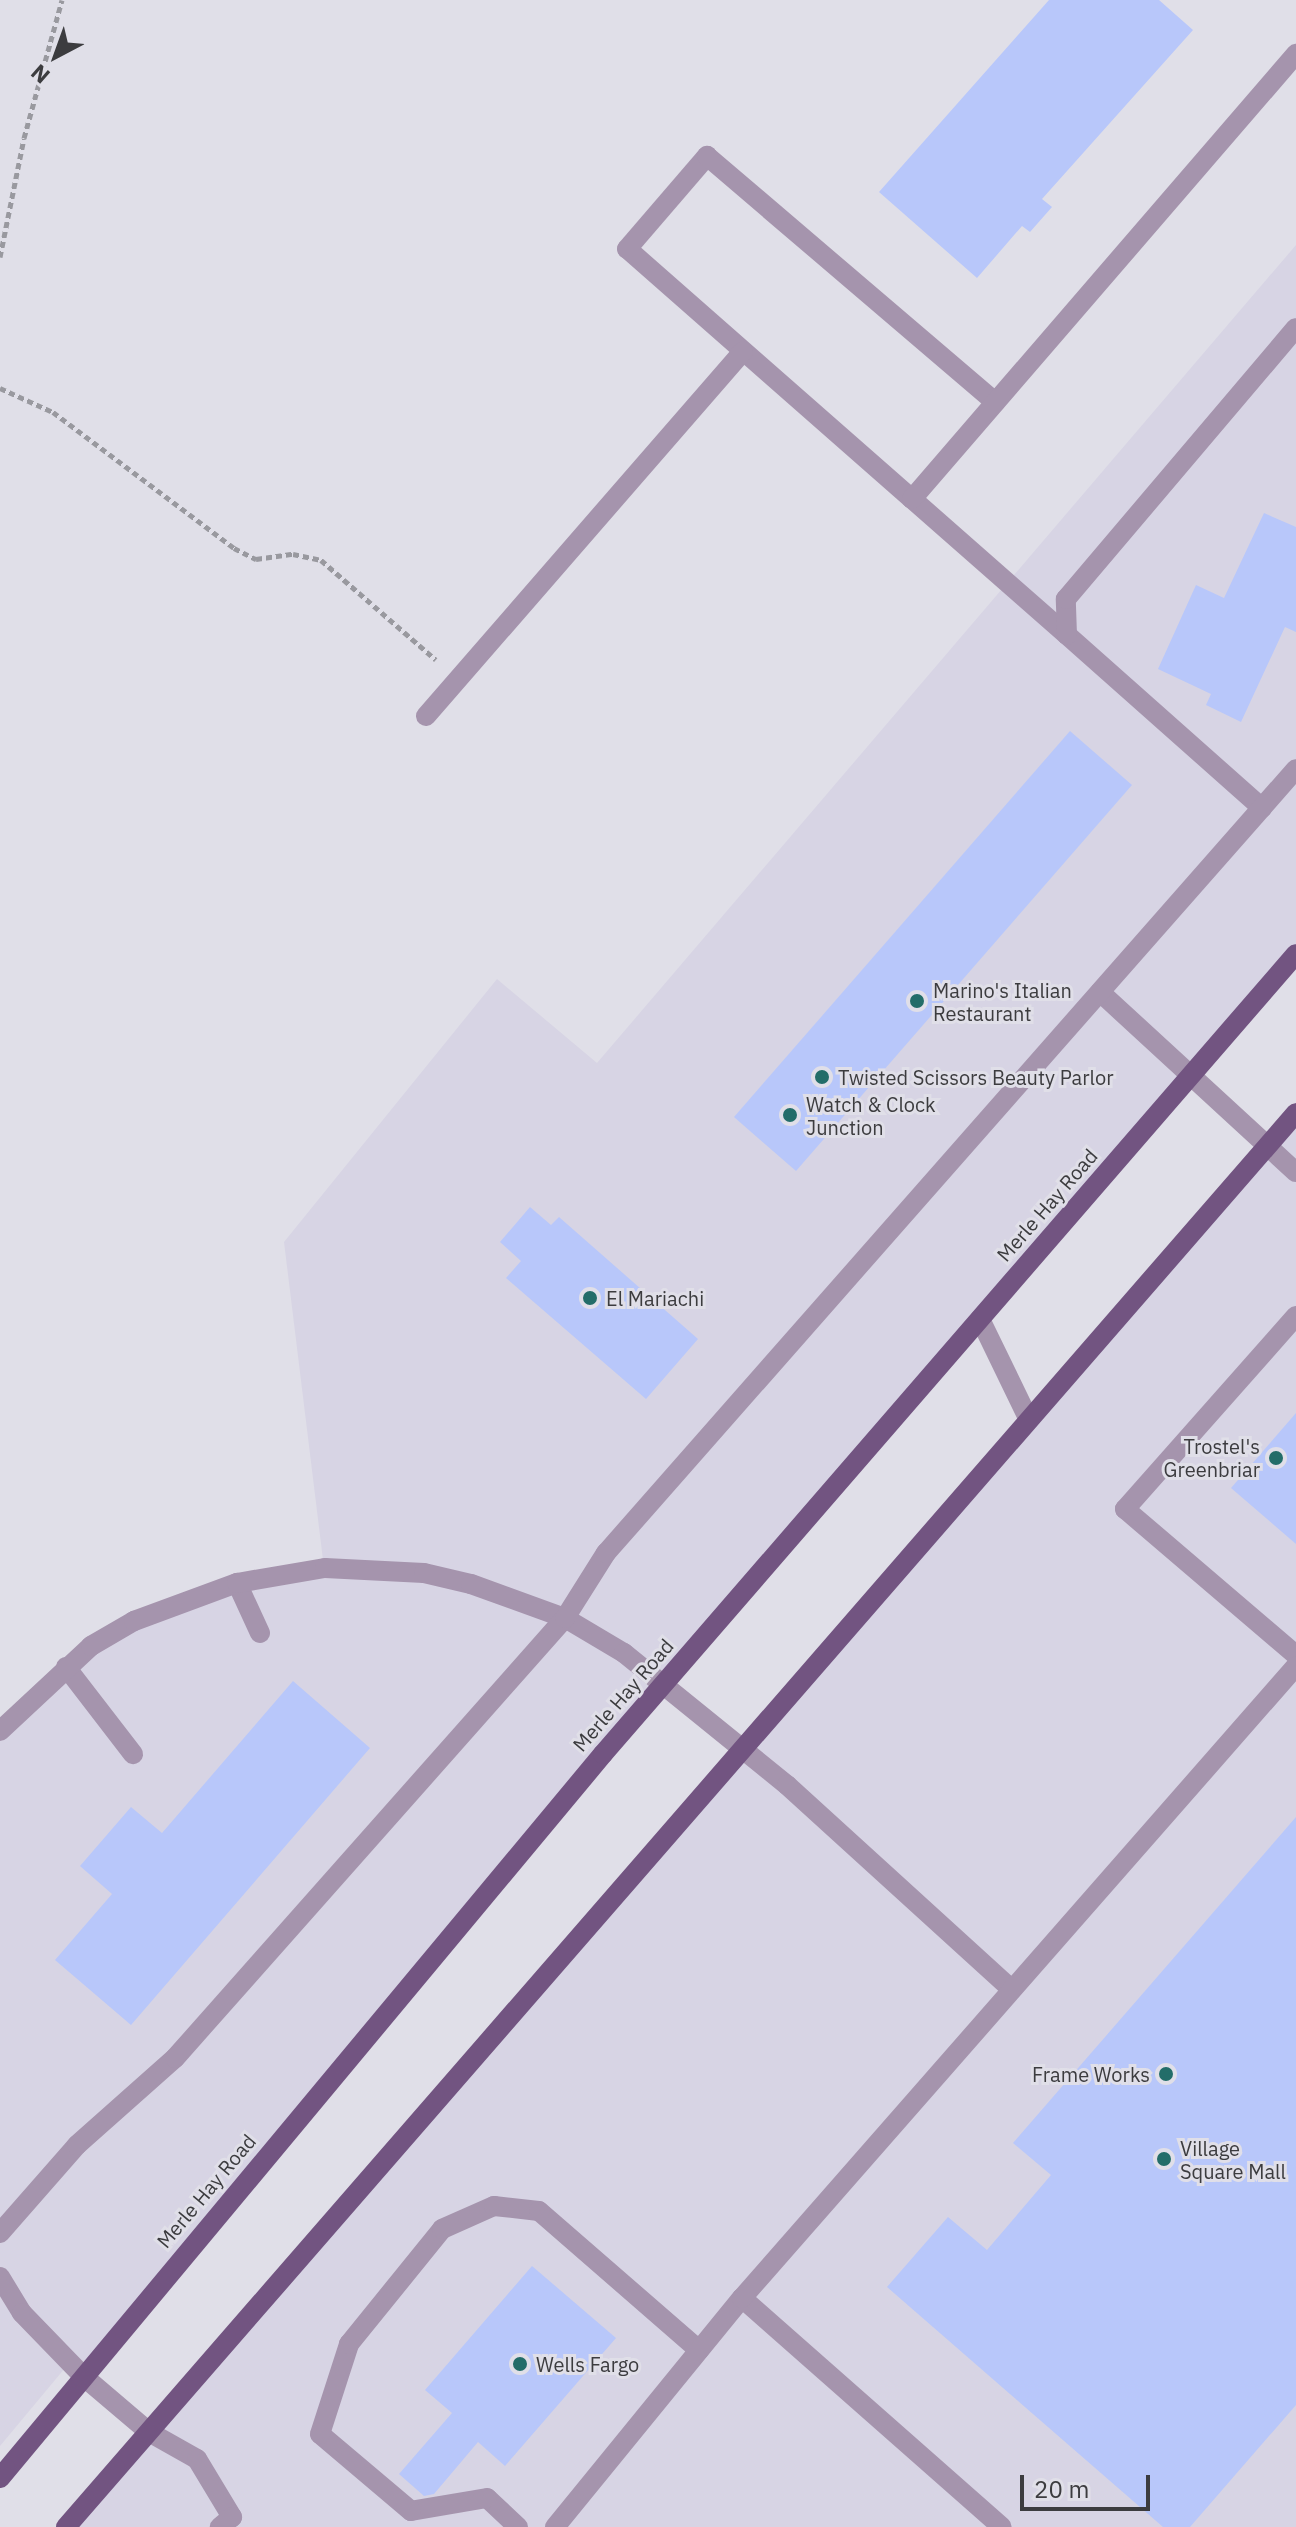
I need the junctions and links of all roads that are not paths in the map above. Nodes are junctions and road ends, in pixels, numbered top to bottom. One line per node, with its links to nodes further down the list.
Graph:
1 (1296, 54): 4 (street)
2 (1296, 328): 6 (street)
3 (743, 351): 4 (street); 5 (street); 7 (street)
4 (995, 402): 5 (street)
5 (912, 499): 6 (street)
6 (1067, 635): 9 (street)
7 (426, 716)
8 (1296, 769): 9 (street)
9 (1262, 808): 11 (street)
10 (1296, 954): 12 (main road, Merle Hay Road)
11 (1100, 992): 12 (street); 20 (street)
12 (1190, 1073): 14 (street); 17 (main road, Merle Hay Road)
13 (1296, 1113): 14 (main road)
14 (1269, 1145): 15 (street); 18 (main road)
15 (1296, 1172)
16 (1296, 1316): 22 (street)
17 (980, 1319): 18 (street); 25 (main road, Merle Hay Road)
18 (1029, 1420): 27 (main road)
19 (237, 1583): 20 (street); 21 (street); 24 (street)
20 (565, 1618): 25 (street); 30 (street)
21 (260, 1633)
22 (1296, 1655)
23 (1296, 1666): 29 (street)
24 (66, 1667): 26 (street); 28 (street)
25 (665, 1684): 27 (street); 34 (main road, Merle Hay Road)
26 (0, 1731)
27 (745, 1751): 29 (street); 35 (main road)
28 (133, 1754)
29 (1012, 1990): 32 (street)
30 (0, 2233)
31 (0, 2277): 34 (street)
32 (742, 2298): 33 (street); 41 (street)
33 (699, 2350): 39 (street); 40 (street)
34 (83, 2376): 35 (street); 36 (main road, Merle Hay Road)
35 (149, 2432): 37 (street); 38 (main road)
36 (0, 2478)
37 (233, 2524)
38 (66, 2527)
39 (518, 2527)
40 (555, 2527)
41 (1002, 2527)

